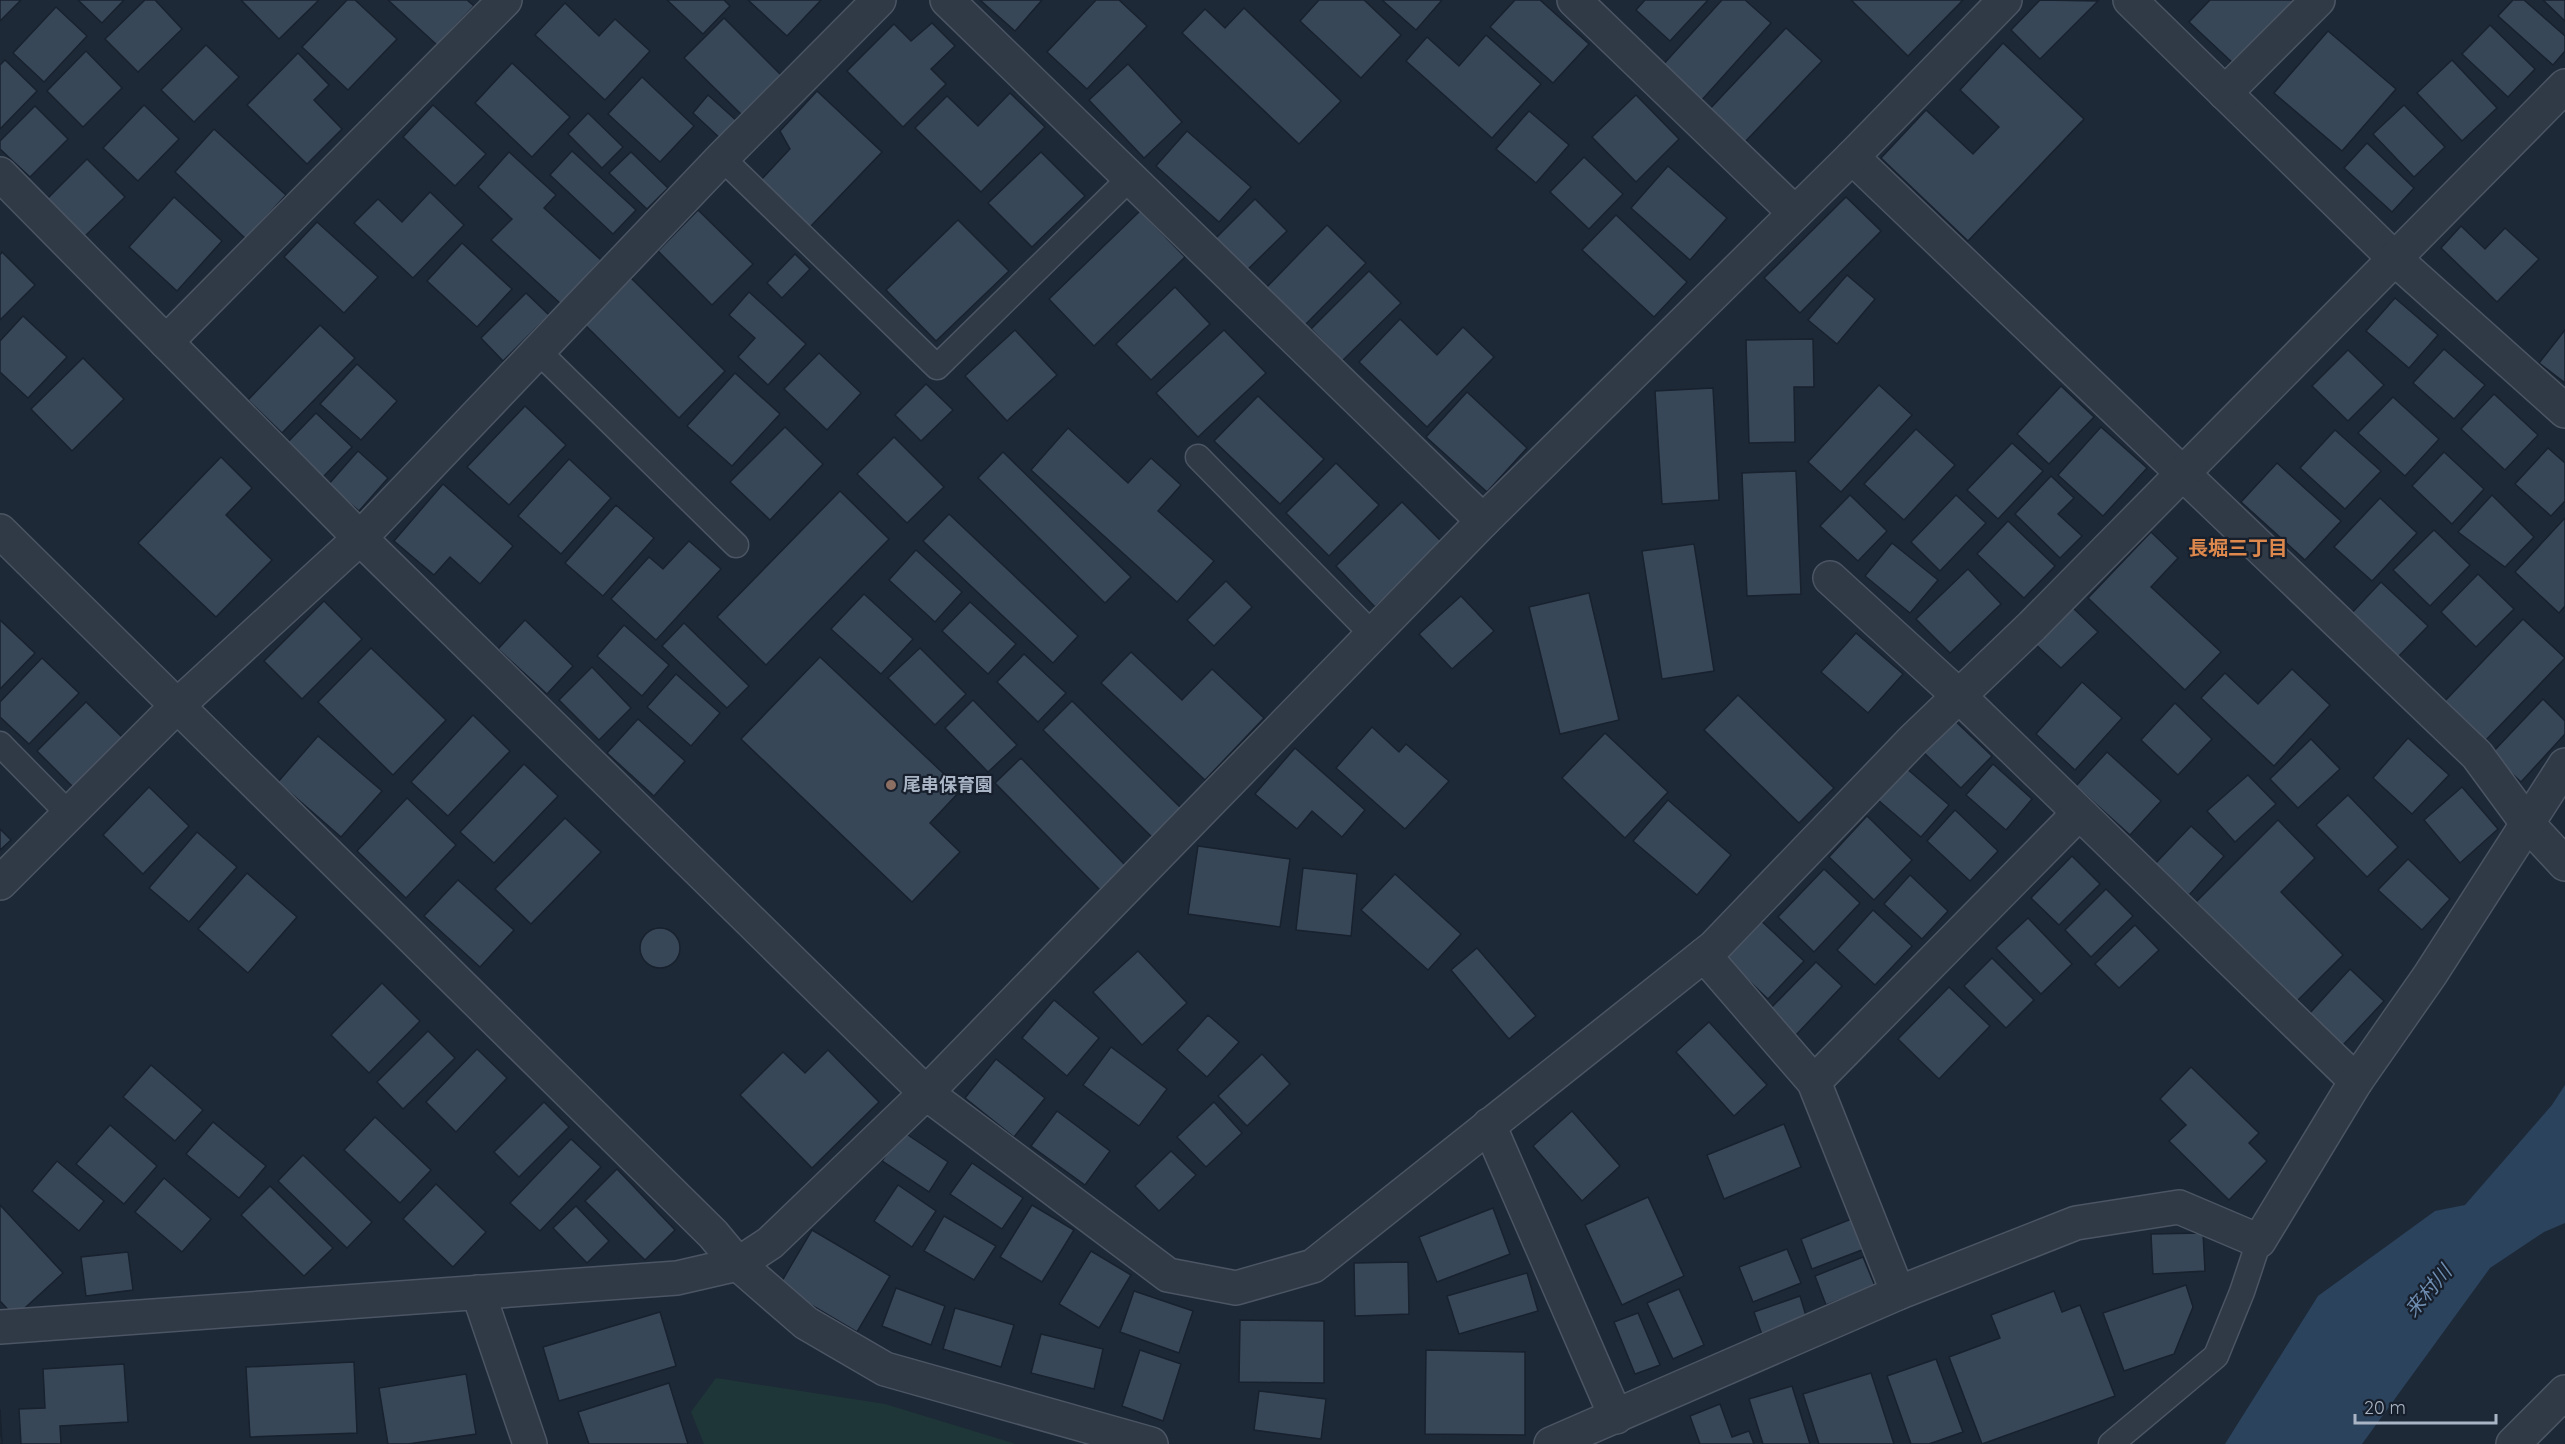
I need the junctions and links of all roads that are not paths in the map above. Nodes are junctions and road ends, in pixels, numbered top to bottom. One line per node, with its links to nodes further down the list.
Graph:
1 (505, 0): 16 (street)
2 (879, 0): 11 (street)
3 (947, 0): 13 (street)
4 (1574, 0): 14 (street)
5 (2005, 0): 10 (street)
6 (2130, 0): 9 (street)
7 (2318, 0): 9 (street)
8 (2565, 86): 15 (street)
9 (2225, 93): 15 (street)
10 (1852, 157): 14 (street); 20 (street)
11 (722, 158): 13 (lane); 17 (street)
12 (0, 174): 16 (street)
13 (1130, 178): 21 (street)
14 (1795, 213): 21 (street)
15 (2394, 258): 18 (street); 20 (street)
16 (166, 342): 23 (street)
17 (538, 351): 23 (street); 24 (lane)
18 (2565, 411)
19 (1198, 457): 26 (lane)
20 (2183, 471): 27 (street); 33 (street)
21 (1484, 521): 26 (street)
22 (0, 531): 28 (street)
23 (360, 538): 28 (street); 38 (street)
24 (736, 545)
25 (1830, 578): 27 (street)
26 (1373, 635): 38 (street)
27 (1959, 696): 31 (street); 35 (street)
28 (177, 706): 32 (street); 41 (street)
29 (0, 744): 32 (lane)
30 (2565, 765): 33 (street)
31 (2079, 813): 36 (street); 37 (street)
32 (69, 814): 34 (street)
33 (2546, 843): 36 (street)
34 (0, 883)
35 (1704, 955): 37 (street); 39 (street)
36 (2356, 1081): 40 (street)
37 (1814, 1082): 43 (street)
38 (926, 1093): 39 (street); 41 (street)
39 (1489, 1125): 46 (street)
40 (2259, 1241): 43 (street); 50 (lane)
41 (738, 1264): 42 (street); 48 (street)
42 (478, 1292): 44 (street); 47 (street)
43 (1898, 1293): 46 (street)
44 (0, 1327)
45 (2565, 1392): 51 (street)
46 (1616, 1417): 49 (street)
47 (530, 1444)
48 (1151, 1444)
49 (1551, 1444)
50 (2111, 1444)
51 (2513, 1444)

